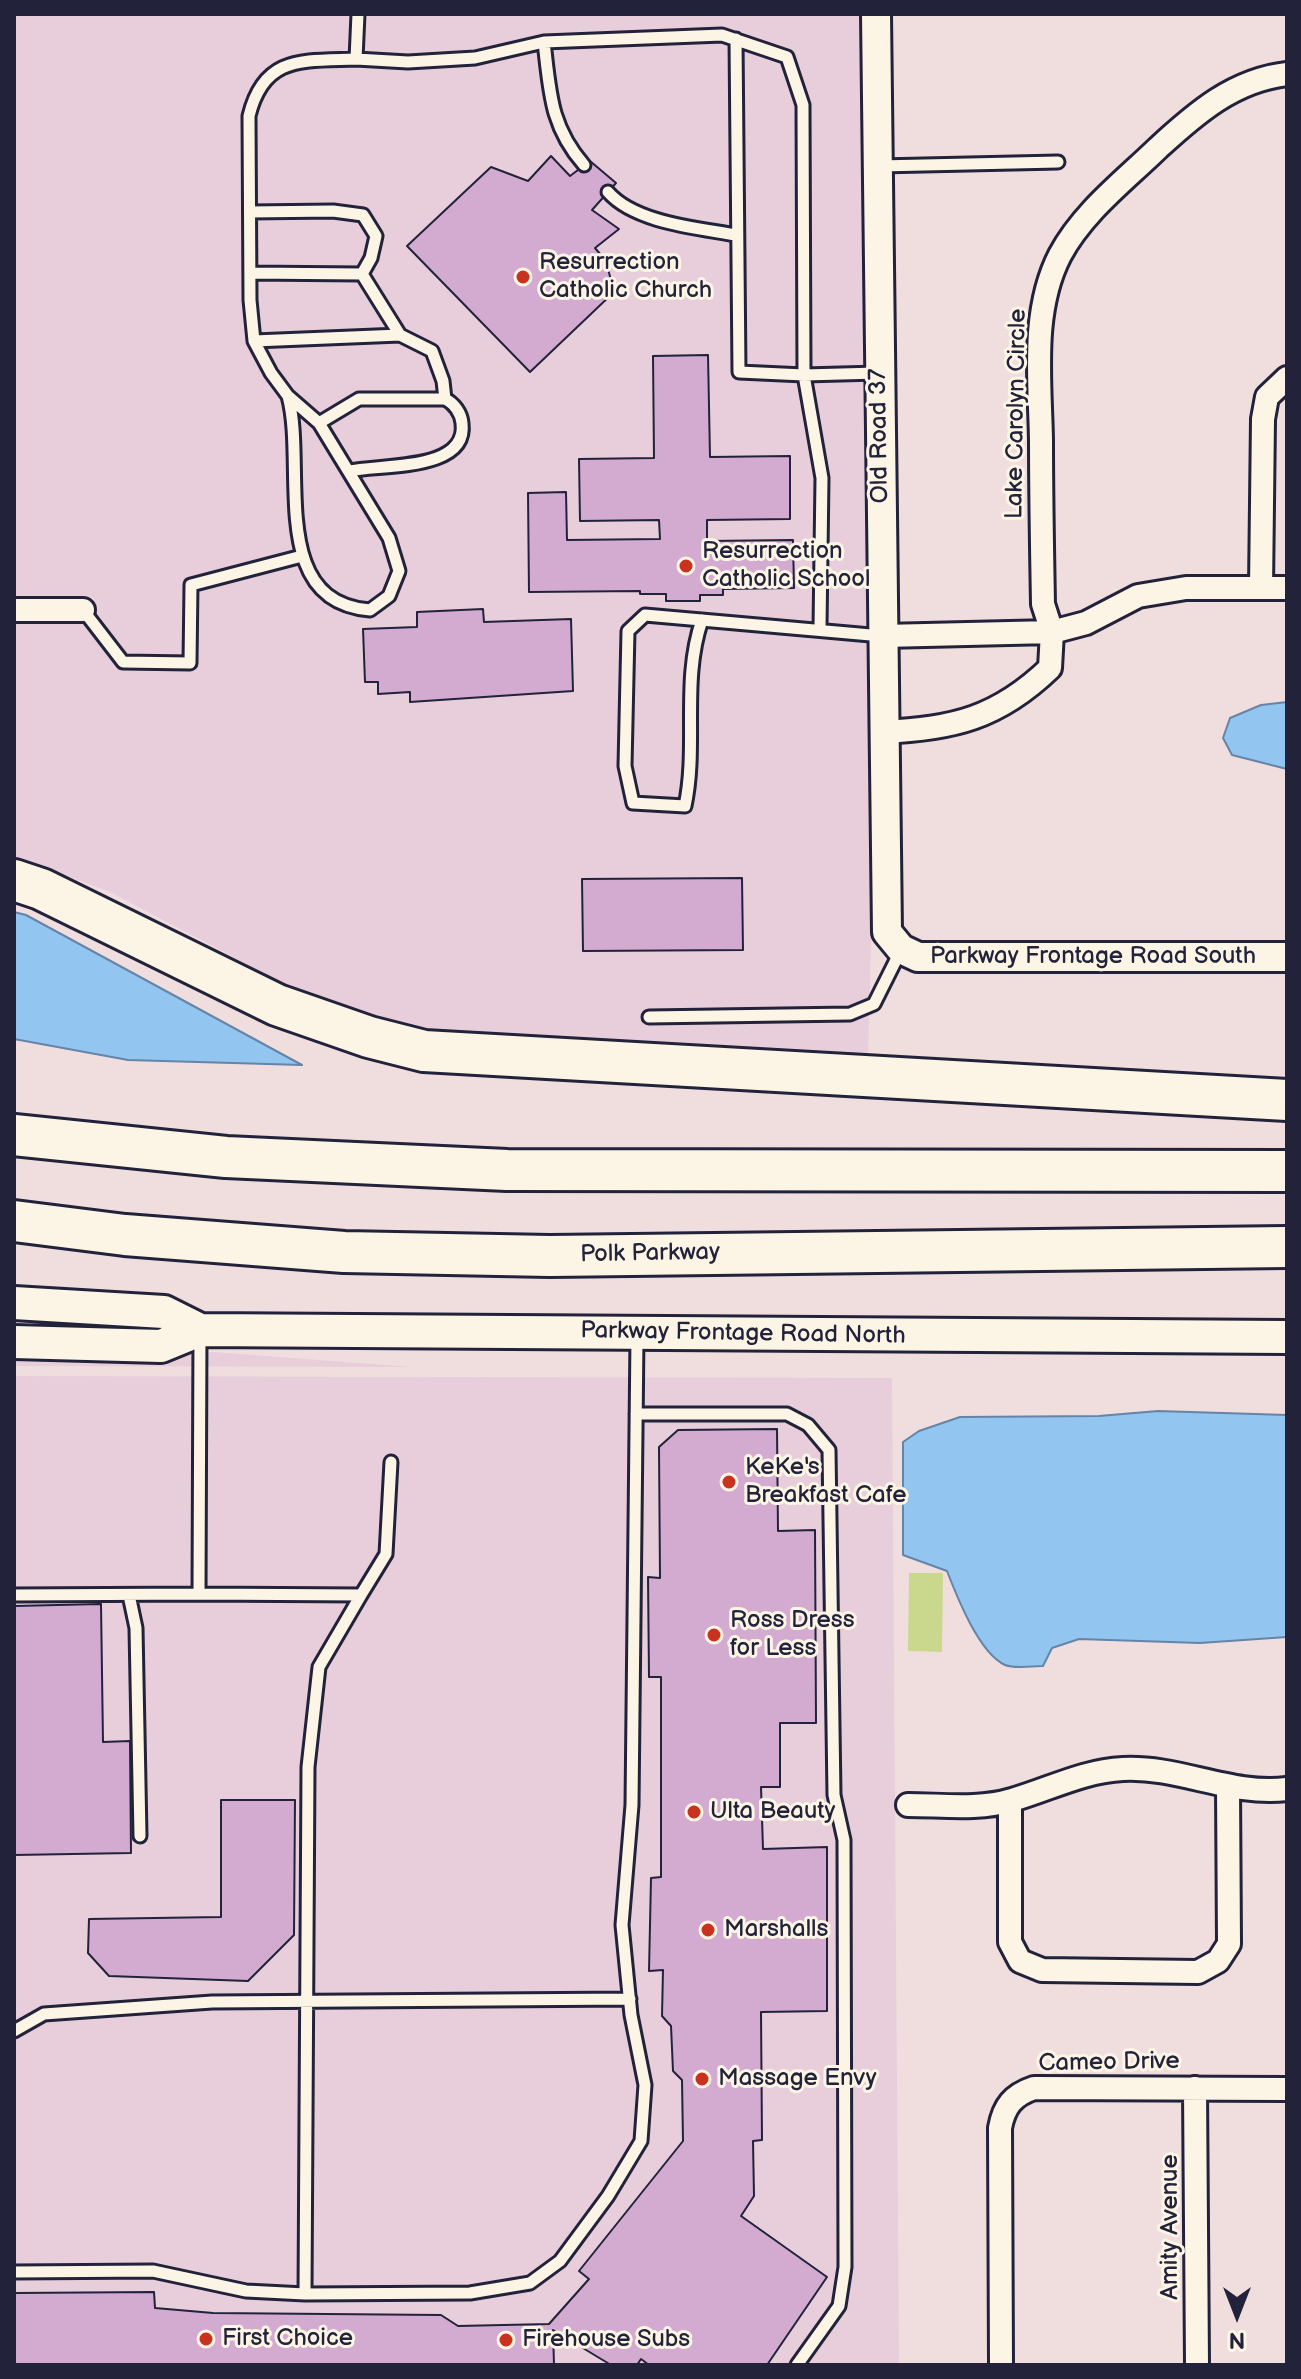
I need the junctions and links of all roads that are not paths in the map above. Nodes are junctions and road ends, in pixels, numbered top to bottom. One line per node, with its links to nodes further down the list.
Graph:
1 (358, 14): 5 (lane)
2 (876, 14): 9 (street, Old Road 37)
3 (736, 39): 4 (lane); 12 (lane); 18 (lane)
4 (544, 42): 5 (lane); 8 (lane)
5 (356, 59): 11 (lane)
6 (1287, 74): 31 (street, Lake Carolyn Circle)
7 (1058, 162): 9 (lane)
8 (584, 165)
9 (877, 166): 17 (street, Old Road 37)
10 (608, 192): 12 (lane)
11 (250, 212): 13 (lane); 14 (lane)
12 (736, 235): 18 (lane)
13 (250, 273): 14 (lane); 16 (lane)
14 (362, 274): 15 (lane)
15 (400, 335): 16 (lane); 21 (lane)
16 (254, 341): 20 (lane)
17 (880, 373): 18 (lane); 32 (street, Old Road 37)
18 (804, 375): 30 (lane)
19 (1287, 378): 25 (street)
20 (288, 396): 22 (lane); 24 (lane)
21 (445, 399): 22 (lane); 23 (lane)
22 (319, 423): 23 (lane)
23 (349, 471): 24 (lane)
24 (302, 556): 28 (lane)
25 (1261, 588): 26 (street); 31 (street)
26 (1287, 588)
27 (14, 610): 28 (street)
28 (83, 610)
29 (702, 620): 29 (lane); 30 (lane)
30 (820, 628): 32 (lane)
31 (1052, 632): 32 (street); 33 (street, Lake Carolyn Circle)
32 (883, 636): 33 (street, Old Road 37)
33 (882, 732): 35 (street, Old Road 37)
34 (14, 880): 38 (highway)
35 (901, 949): 36 (street, Parkway Frontage Road South); 37 (lane)
36 (1287, 957)
37 (649, 1017)
38 (1287, 1100)
39 (14, 1135): 40 (highway)
40 (1287, 1171)
41 (14, 1221): 42 (highway, Polk Parkway)
42 (1287, 1247)
43 (14, 1303): 44 (main road, Parkway Frontage Road North)
44 (200, 1330): 45 (main road, Parkway Frontage Road North); 47 (main road, Parkway Frontage Road North); 50 (lane)
45 (637, 1333): 46 (main road, Parkway Frontage Road North); 48 (lane)
46 (1287, 1337)
47 (14, 1342)
48 (636, 1414): 60 (lane); 66 (lane)
49 (391, 1462): 53 (lane)
50 (199, 1594): 52 (lane); 53 (lane)
51 (14, 1595): 52 (lane)
52 (129, 1595): 58 (lane)
53 (361, 1595): 59 (lane)
54 (1228, 1787): 55 (street); 56 (street); 56 (street)
55 (1287, 1789)
56 (1010, 1801): 57 (street)
57 (908, 1805)
58 (140, 1836)
59 (307, 1999): 60 (lane); 61 (lane); 65 (lane)
60 (630, 1999): 65 (lane)
61 (14, 2031)
62 (1195, 2088): 63 (street, Cameo Drive); 67 (street, Cameo Drive); 68 (street, Amity Avenue)
63 (1287, 2089)
64 (14, 2272): 65 (lane)
65 (305, 2294)
66 (797, 2365)
67 (1001, 2365)
68 (1197, 2365)

